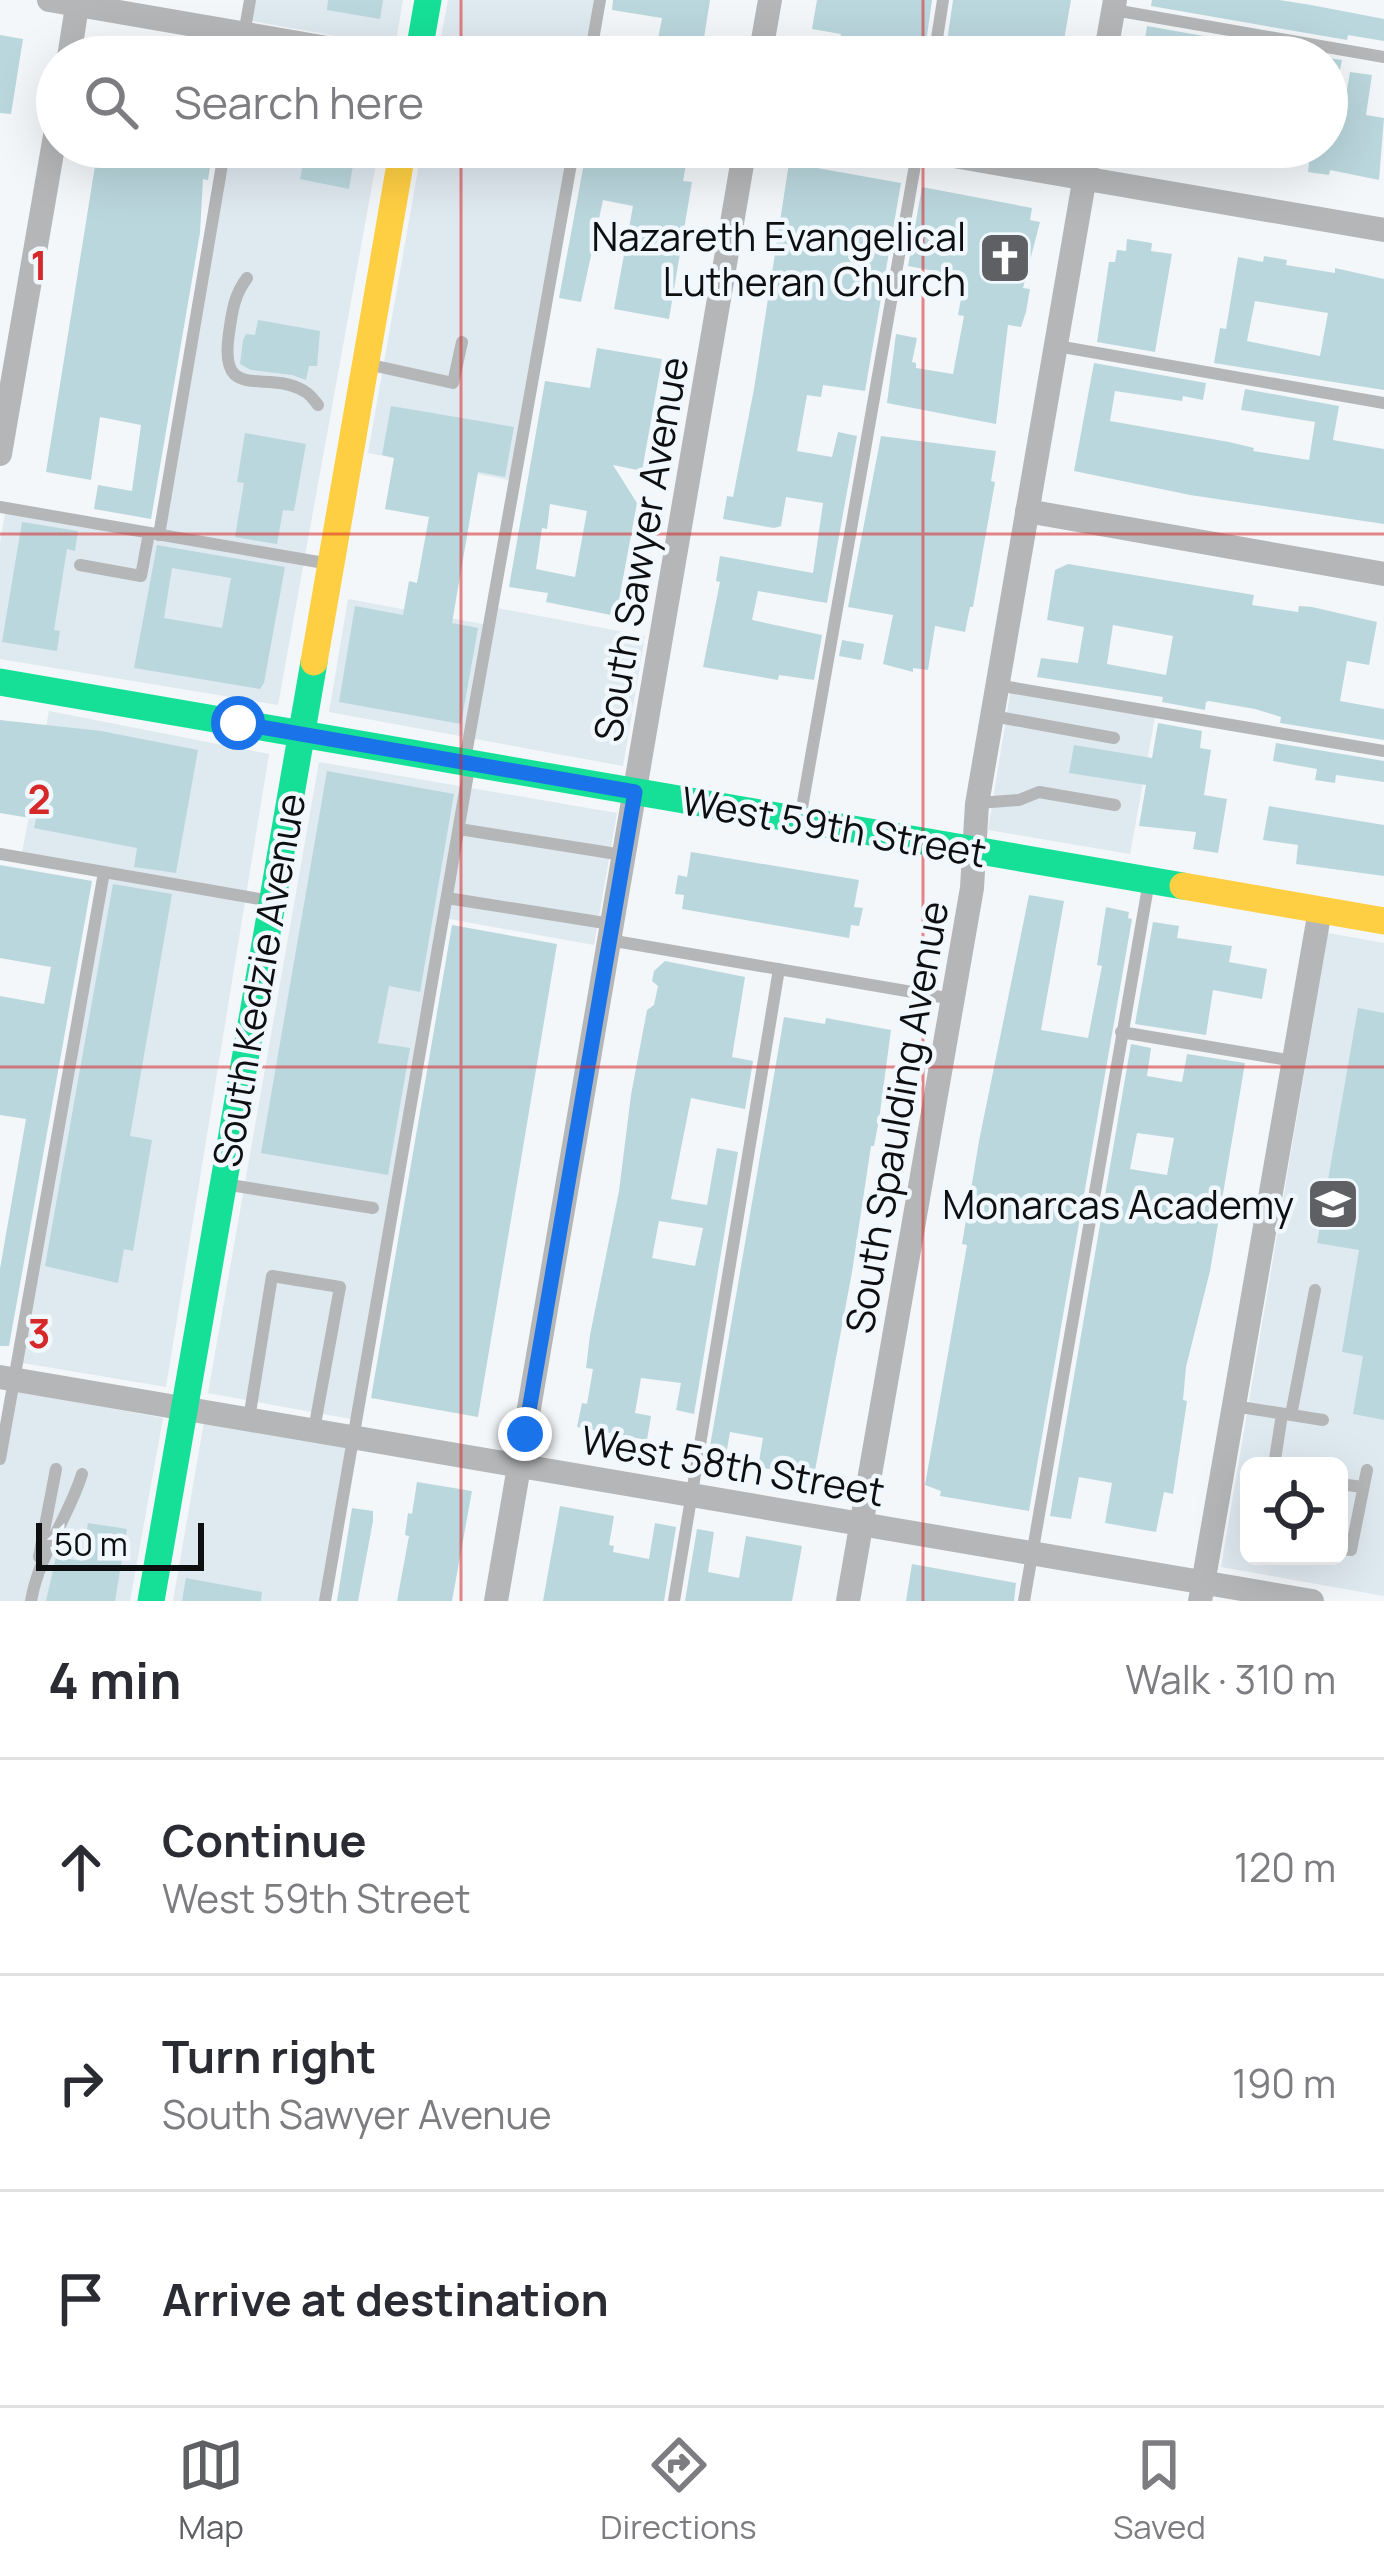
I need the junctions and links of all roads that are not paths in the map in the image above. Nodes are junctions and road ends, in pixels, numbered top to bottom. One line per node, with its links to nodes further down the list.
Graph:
1 (49, 0): 7 (street)
2 (250, 0): 11 (lane)
3 (428, 0): 12 (main road)
4 (600, 0): 13 (lane)
5 (770, 0): 14 (street)
6 (943, 0): 15 (lane)
7 (78, 2): 9 (street); 10 (street)
8 (1114, 5): 16 (street); 17 (lane)
9 (72, 36)
10 (208, 36)
11 (244, 36)
12 (422, 36)
13 (594, 36)
14 (764, 36)
15 (937, 36)
16 (1109, 36)
17 (1275, 36)
18 (1348, 50): 19 (lane)
19 (1384, 57)
20 (49, 168): 36 (street)
21 (221, 168): 39 (lane)
22 (399, 168): 33 (main road, South Kedzie Avenue)
23 (570, 168): 49 (lane)
24 (741, 168): 50 (street, South Sawyer Avenue)
25 (909, 168): 53 (lane)
26 (1027, 168): 28 (street)
27 (1086, 168): 28 (street, South Spaulding Avenue)
28 (1084, 178): 29 (street); 32 (street, South Spaulding Avenue)
29 (1384, 230)
30 (247, 278): 35 (lane)
31 (462, 341): 33 (lane)
32 (1055, 346): 34 (lane); 38 (street, South Spaulding Avenue)
33 (366, 363): 40 (main road, South Kedzie Avenue)
34 (1384, 403)
35 (318, 405)
36 (0, 454)
37 (0, 507): 39 (lane)
38 (1027, 511): 42 (street); 44 (street, South Spaulding Avenue)
39 (154, 534): 40 (lane); 41 (lane)
40 (331, 564): 46 (main road, South Kedzie Avenue)
41 (80, 565)
42 (1384, 574)
43 (0, 682): 46 (main road, West 59th Street)
44 (997, 685): 45 (street, South Spaulding Avenue); 48 (lane)
45 (992, 716): 47 (lane); 51 (street, South Spaulding Avenue)
46 (302, 734): 49 (main road, West 59th Street); 61 (main road, South Kedzie Avenue)
47 (1114, 738)
48 (1384, 751)
49 (467, 763): 50 (main road, West 59th Street); 54 (lane)
50 (635, 792): 53 (main road, West 59th Street); 57 (street, South Sawyer Avenue)
51 (976, 804): 52 (lane); 55 (street, South Spaulding Avenue)
52 (1115, 805)
53 (800, 820): 55 (main road, West 59th Street)
54 (459, 829): 57 (lane); 60 (lane)
55 (974, 850): 59 (main road, West 59th Street); 66 (street, South Spaulding Avenue)
56 (0, 854): 58 (lane)
57 (624, 855): 64 (street, South Sawyer Avenue)
58 (104, 872): 61 (lane); 72 (lane)
59 (1149, 880): 62 (main road, West 59th Street); 67 (lane)
60 (447, 898): 64 (lane); 79 (lane)
61 (272, 901): 69 (main road, South Kedzie Avenue)
62 (1320, 910): 63 (main road, West 59th Street); 68 (street)
63 (1384, 921)
64 (611, 932): 65 (lane); 82 (street, South Sawyer Avenue)
65 (779, 969): 66 (lane); 88 (lane)
66 (952, 999): 89 (street, South Spaulding Avenue)
67 (1121, 1032): 68 (lane); 91 (lane)
68 (1294, 1061): 73 (street)
69 (223, 1184): 70 (lane); 74 (main road, South Kedzie Avenue)
70 (373, 1208)
71 (1315, 1290): 75 (lane)
72 (7, 1378): 74 (street, West 58th Street); 81 (lane)
73 (1234, 1406): 75 (lane); 93 (street)
74 (184, 1409): 76 (street, West 58th Street); 95 (main road, South Kedzie Avenue)
75 (1286, 1414): 77 (lane); 80 (lane)
76 (249, 1420): 78 (street, West 58th Street); 78 (lane)
77 (1323, 1420)
78 (314, 1430): 79 (street, West 58th Street)
79 (354, 1436): 82 (street, West 58th Street); 96 (lane)
80 (1276, 1457)
81 (0, 1459)
82 (520, 1465): 88 (street, West 58th Street); 97 (street, South Sawyer Avenue)
83 (56, 1469): 92 (lane)
84 (1366, 1470): 87 (lane)
85 (82, 1474): 92 (lane)
86 (1348, 1485): 87 (lane)
87 (1364, 1487): 90 (lane)
88 (692, 1495): 89 (street, West 58th Street); 98 (lane)
89 (862, 1523): 91 (street, West 58th Street); 99 (street, South Spaulding Avenue)
90 (1348, 1550)
91 (1032, 1553): 93 (street, West 58th Street); 100 (lane)
92 (38, 1566): 94 (lane)
93 (1202, 1592): 101 (street, West 58th Street)
94 (31, 1601)
95 (151, 1601)
96 (326, 1601)
97 (496, 1601)
98 (674, 1601)
99 (848, 1601)
100 (1024, 1601)
101 (1312, 1601)

